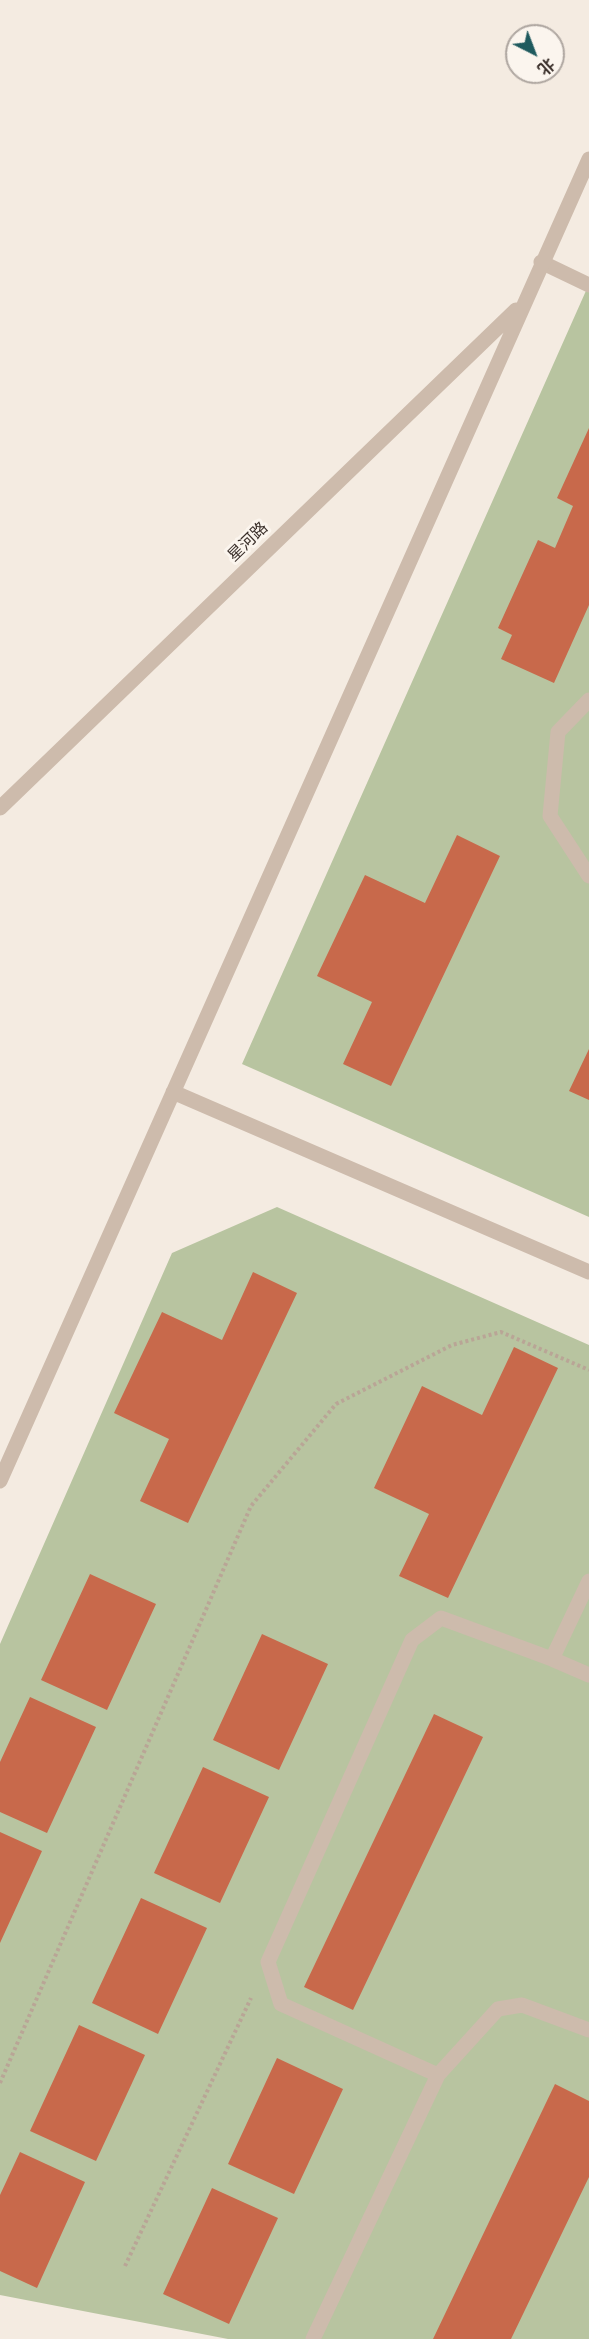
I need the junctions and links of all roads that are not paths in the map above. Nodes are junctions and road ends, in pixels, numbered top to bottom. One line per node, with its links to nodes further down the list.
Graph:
1 (589, 159): 2 (street)
2 (541, 262): 3 (street); 4 (street)
3 (589, 285)
4 (523, 303): 6 (street, 星河路); 8 (street)
5 (589, 700): 7 (street)
6 (0, 808)
7 (589, 876)
8 (173, 1092): 9 (street); 10 (street)
9 (589, 1272)
10 (0, 1481)
11 (589, 1581): 12 (street)
12 (552, 1659): 13 (street); 15 (street)
13 (589, 1675)
14 (589, 2030): 15 (street)
15 (438, 2075): 16 (street)
16 (313, 2339)

